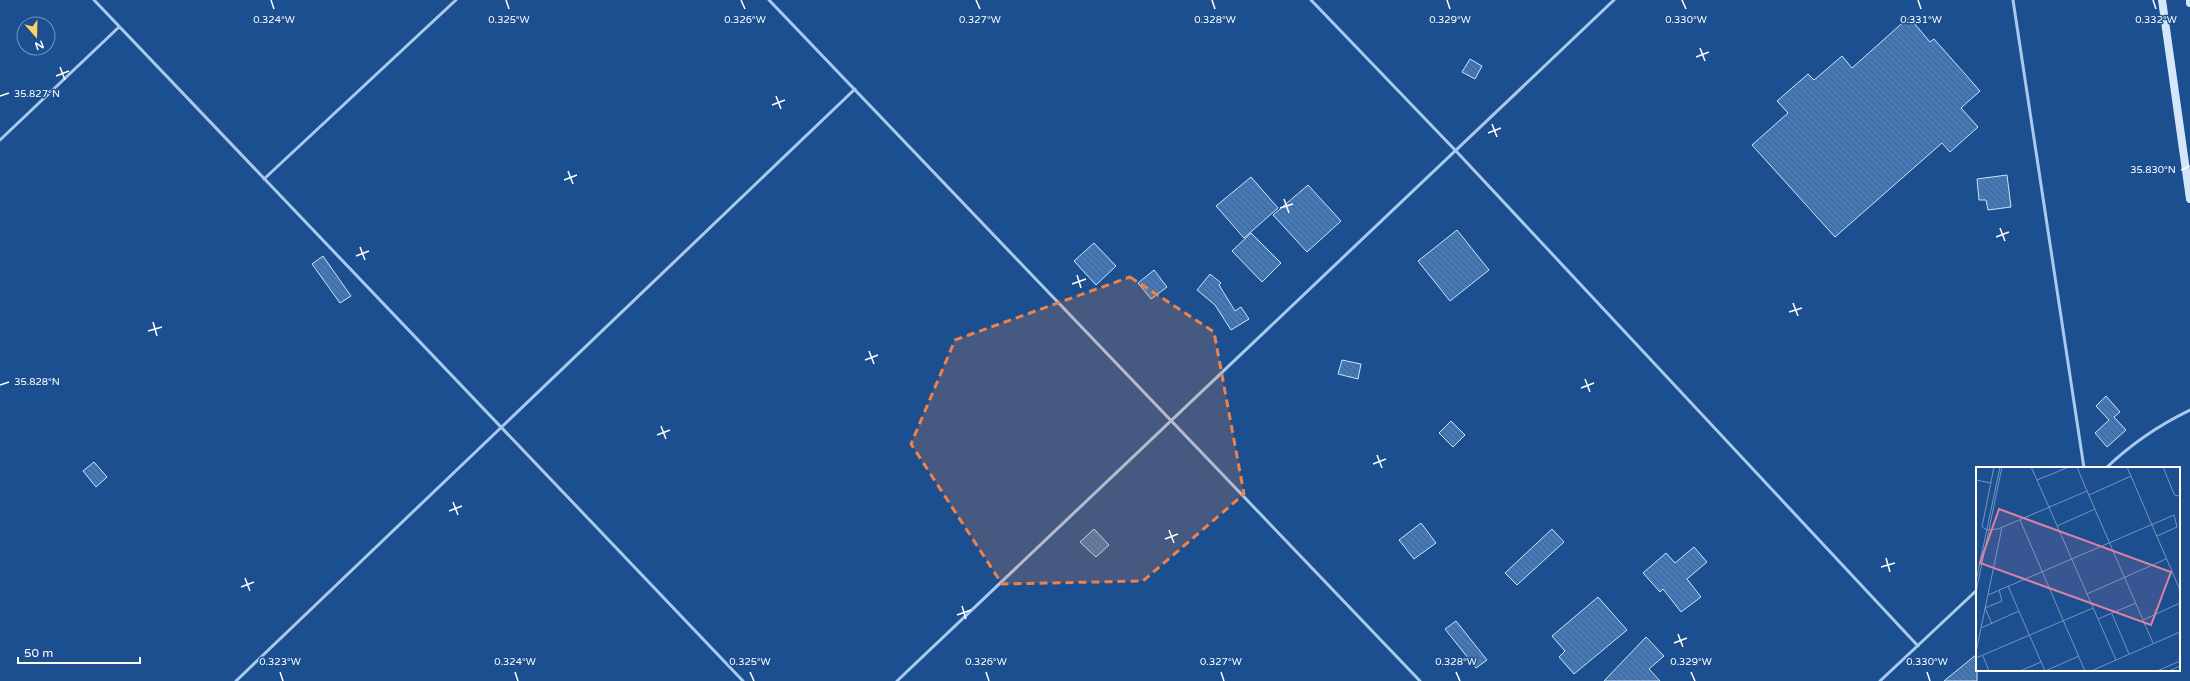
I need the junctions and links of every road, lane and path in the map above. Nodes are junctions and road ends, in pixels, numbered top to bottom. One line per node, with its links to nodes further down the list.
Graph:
1 (94, 0): 10 (lane)
2 (456, 0): 14 (lane)
3 (769, 0): 11 (lane)
4 (1311, 0): 13 (lane)
5 (1614, 0): 13 (lane)
6 (2013, 0): 19 (lane)
7 (2162, 0): 15 (main road)
8 (2190, 0): 9 (main road)
9 (2190, 3)
10 (119, 27): 12 (lane); 14 (lane)
11 (855, 89): 17 (lane); 18 (lane)
12 (0, 140)
13 (1456, 151): 17 (lane); 22 (lane)
14 (264, 179): 18 (lane)
15 (2190, 199)
16 (2190, 410): 20 (lane)
17 (1172, 421): 25 (lane); 26 (lane)
18 (502, 428): 23 (lane); 24 (lane)
19 (2084, 467)
20 (2107, 467)
21 (1976, 591): 22 (lane)
22 (1918, 646): 27 (lane)
23 (236, 681)
24 (743, 681)
25 (897, 681)
26 (1420, 681)
27 (1880, 681)

